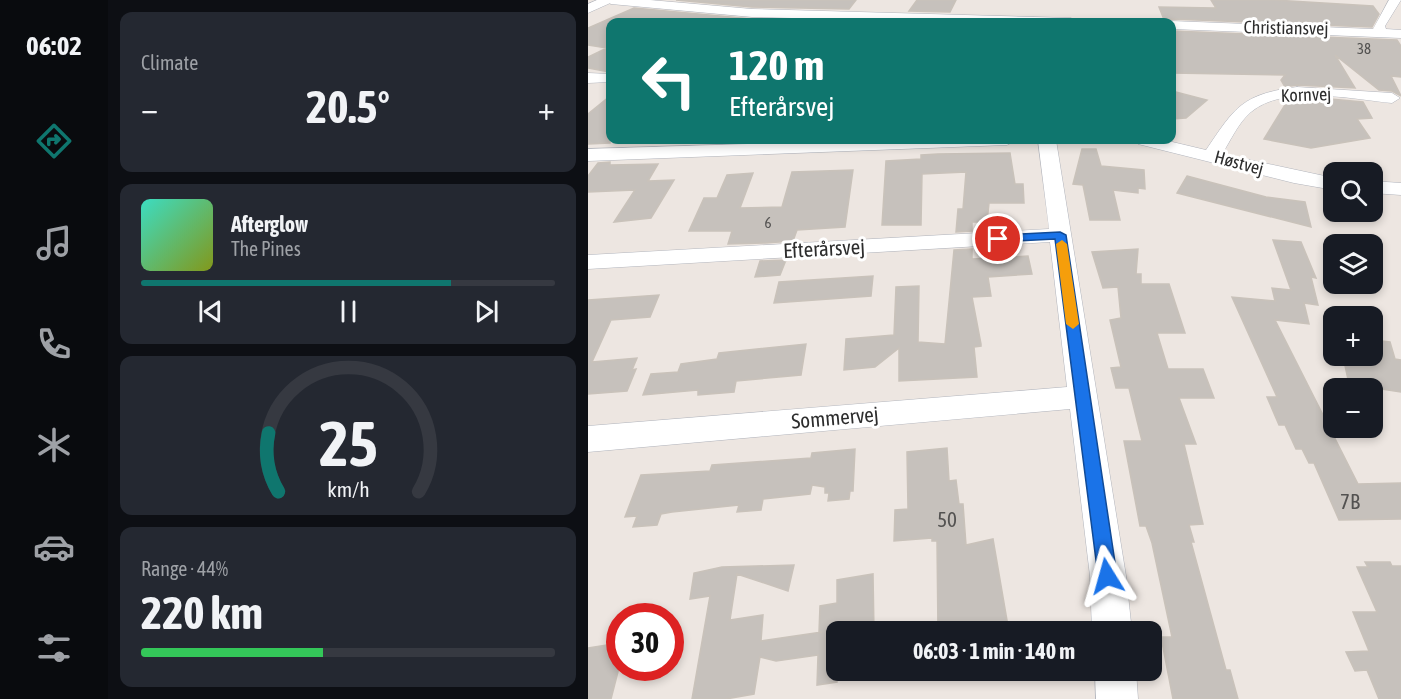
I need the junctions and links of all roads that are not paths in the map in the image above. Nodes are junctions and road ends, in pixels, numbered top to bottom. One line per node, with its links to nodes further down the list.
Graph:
1 (1395, 0): 7 (street)
2 (597, 3): 4 (street)
3 (1028, 6): 5 (street)
4 (906, 18)
5 (1030, 18)
6 (1176, 26): 7 (street, Christiansvej)
7 (1380, 31): 8 (street, Christiansvej)
8 (1401, 34)
9 (588, 78): 10 (street)
10 (606, 78)
11 (1392, 98): 16 (street, Kornvej)
12 (895, 144): 15 (street)
13 (1048, 144): 20 (street)
14 (1161, 144): 16 (street, Høstvej)
15 (588, 155)
16 (1211, 156): 17 (street, Høstvej)
17 (1323, 182)
18 (1383, 188): 19 (street)
19 (1401, 189)
20 (1060, 235): 21 (street, Efterårsvej); 22 (street)
21 (588, 262)
22 (1083, 397): 23 (street, Sommervej); 24 (street)
23 (588, 439)
24 (1111, 621)
25 (1116, 681): 26 (street)
26 (1117, 699)

